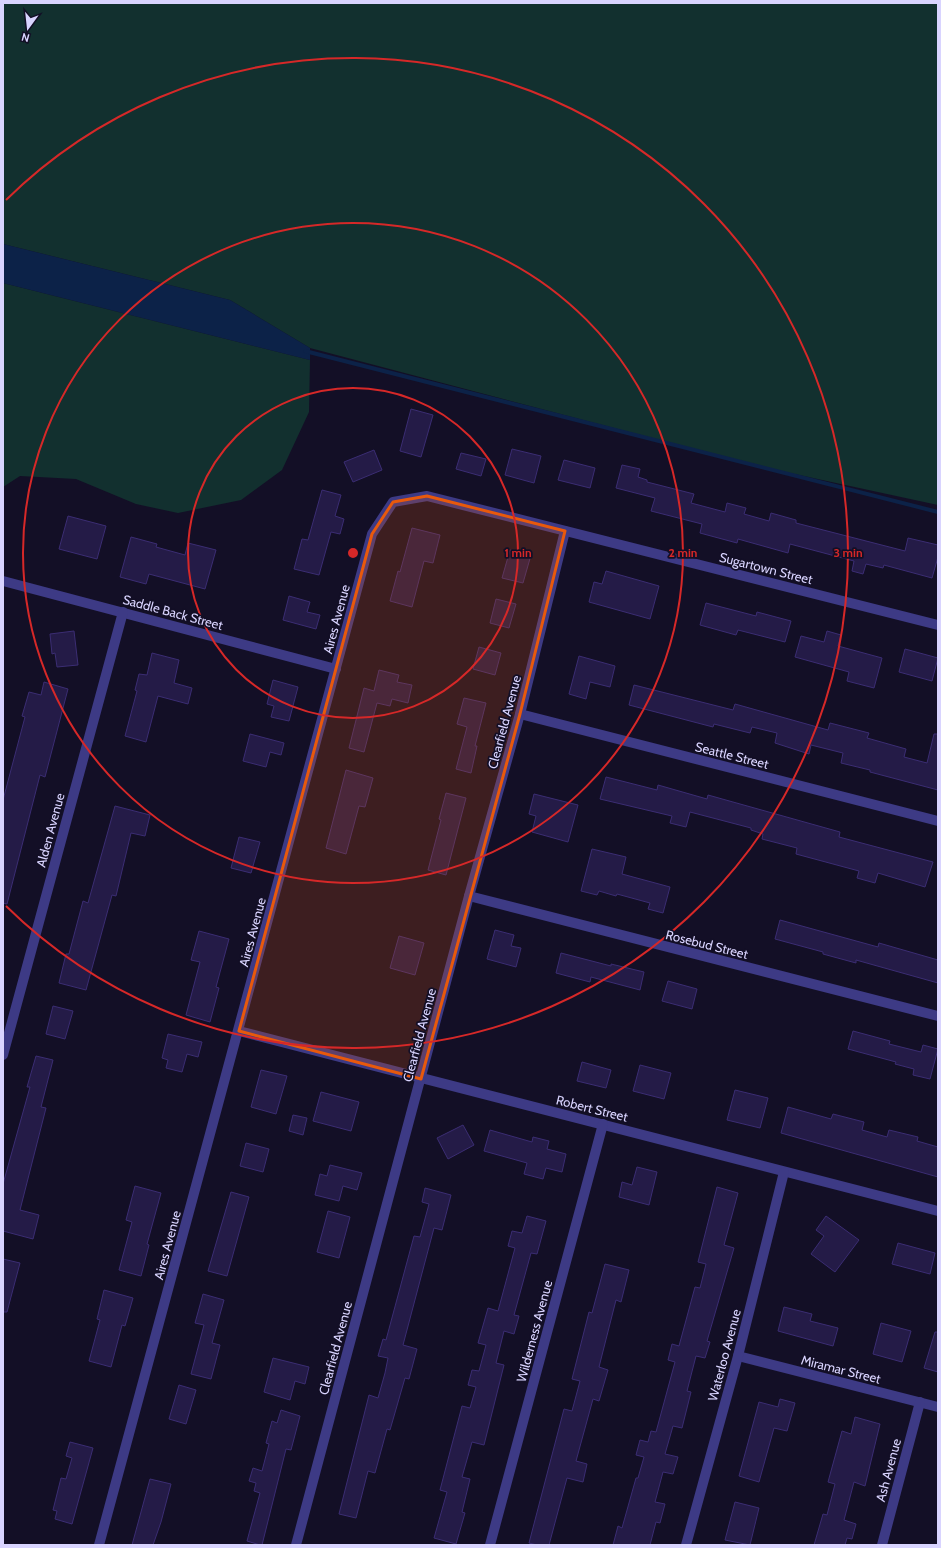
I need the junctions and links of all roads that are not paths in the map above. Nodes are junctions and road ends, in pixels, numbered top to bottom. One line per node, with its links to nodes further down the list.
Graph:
1 (565, 531): 4 (street, Sugartown Street); 5 (street, Aires Avenue); 6 (street, Clearfield Avenue)
2 (3, 581): 3 (street, Saddle Back Street)
3 (123, 612): 5 (street, Saddle Back Street); 11 (street, Alden Avenue)
4 (938, 625)
5 (336, 669): 10 (street, Aires Avenue)
6 (520, 714): 7 (street, Seattle Street); 8 (street, Clearfield Avenue)
7 (938, 821)
8 (469, 896): 9 (street, Rosebud Street); 12 (street, Clearfield Avenue)
9 (938, 1016)
10 (239, 1031): 12 (street, Robert Street); 19 (street, Aires Avenue)
11 (3, 1055)
12 (421, 1078): 13 (street, Robert Street); 20 (street, Clearfield Avenue)
13 (603, 1124): 14 (street, Robert Street); 21 (street, Wilderness Avenue)
14 (784, 1172): 15 (street, Robert Street); 16 (street, Waterloo Avenue)
15 (938, 1211)
16 (738, 1356): 17 (street, Miramar Street); 22 (street, Waterloo Avenue)
17 (920, 1402): 18 (street, Miramar Street); 23 (street, Ash Avenue)
18 (938, 1407)
19 (99, 1545)
20 (296, 1545)
21 (490, 1545)
22 (686, 1545)
23 (882, 1545)

